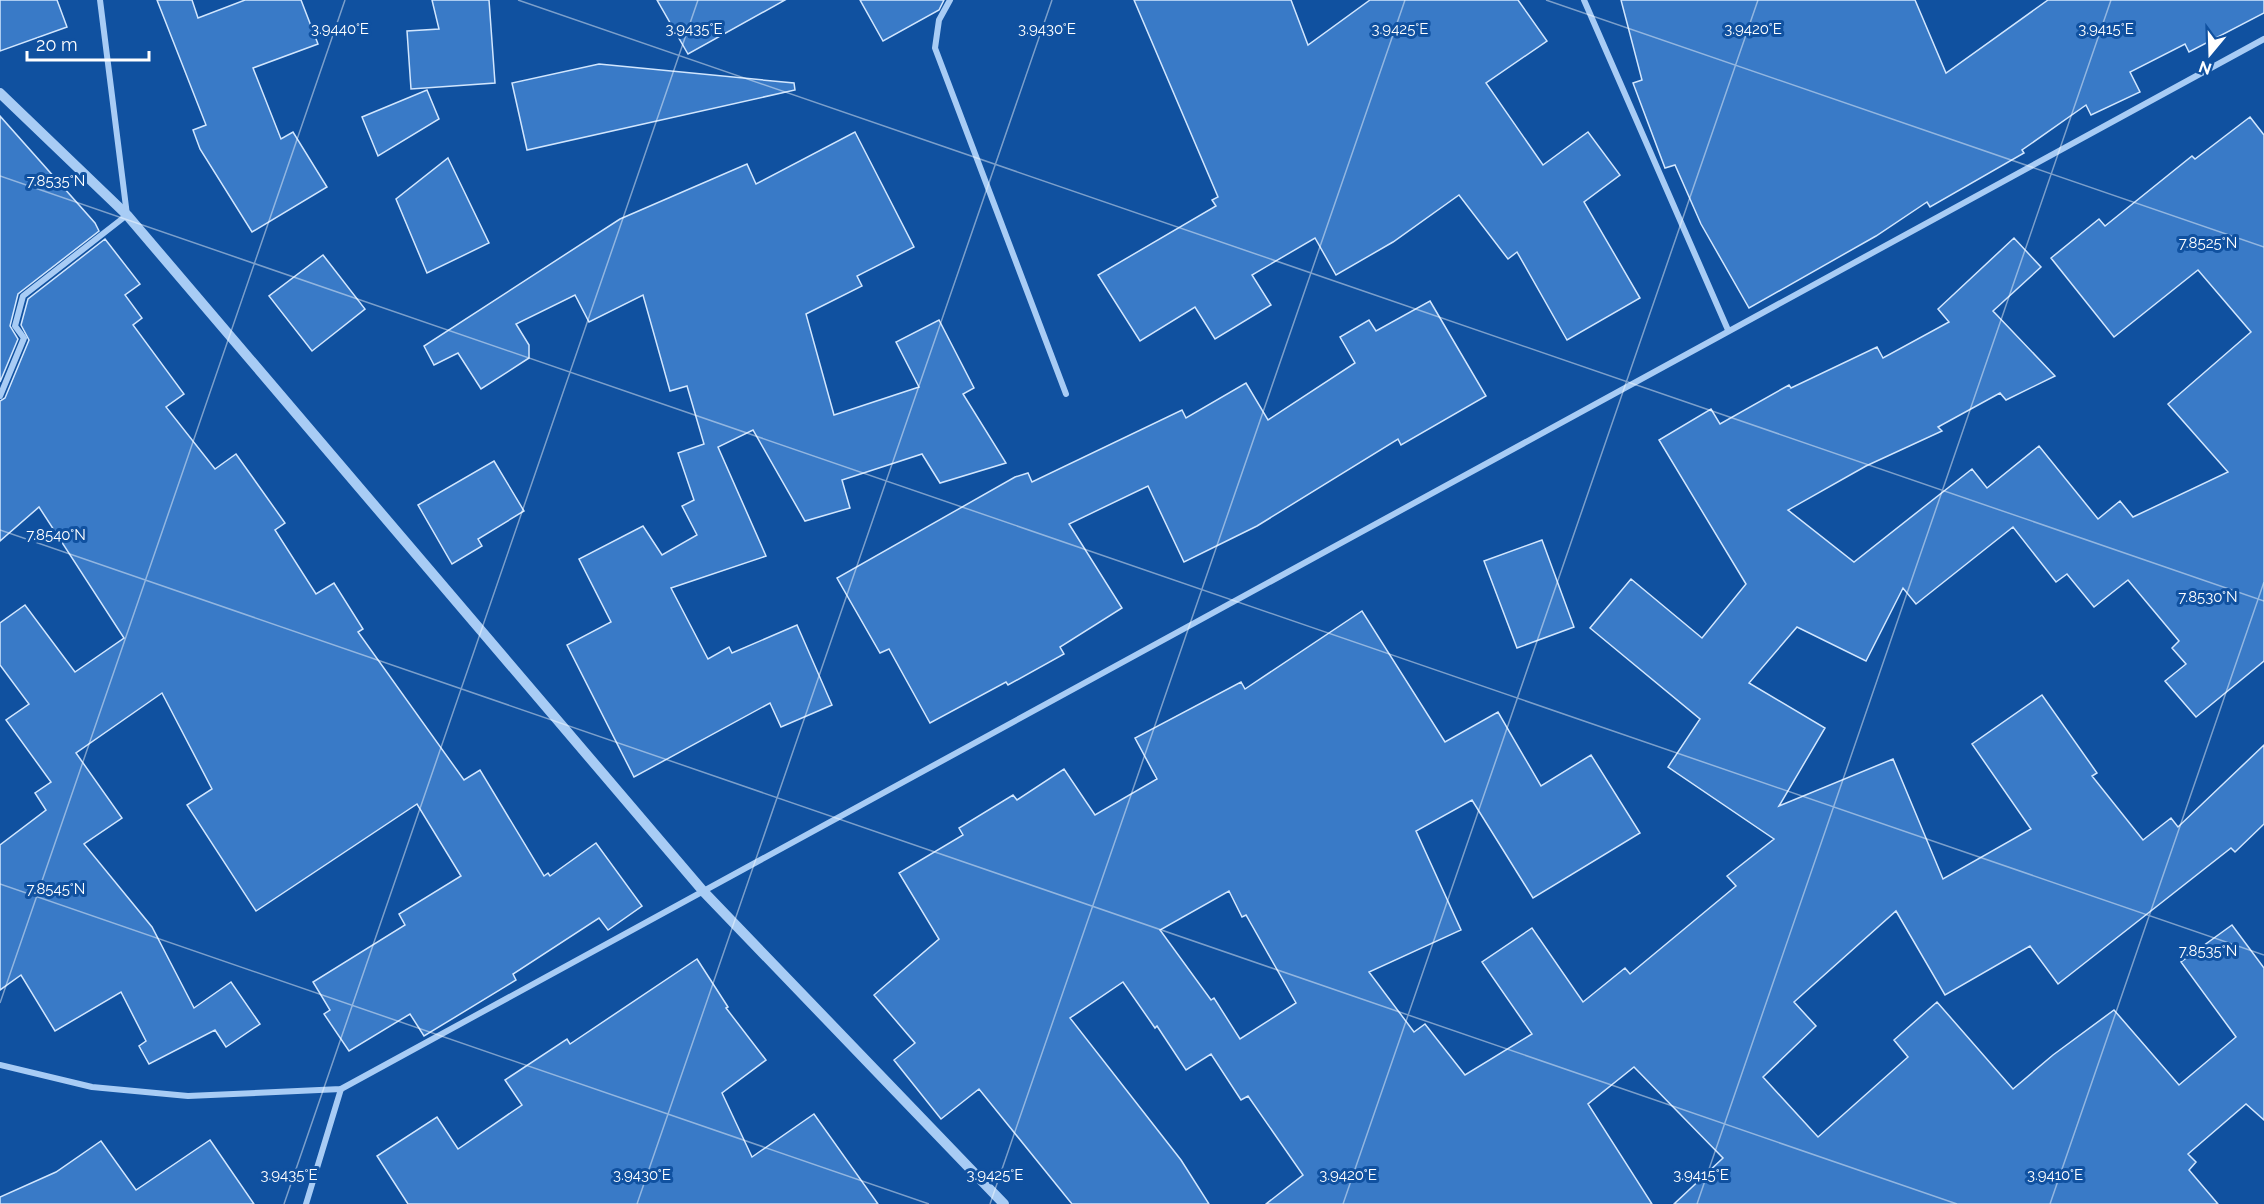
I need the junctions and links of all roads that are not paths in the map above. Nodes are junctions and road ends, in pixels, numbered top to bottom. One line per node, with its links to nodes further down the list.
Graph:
1 (100, 0): 6 (street)
2 (950, 0): 8 (street)
3 (1584, 0): 7 (street)
4 (2264, 39): 7 (street)
5 (0, 93): 6 (street)
6 (127, 215): 9 (street); 10 (street)
7 (1728, 330): 10 (street)
8 (1066, 394)
9 (0, 396)
10 (703, 891): 12 (street); 14 (street)
11 (0, 1065): 12 (street)
12 (341, 1089): 13 (street)
13 (306, 1204)
14 (1004, 1204)

